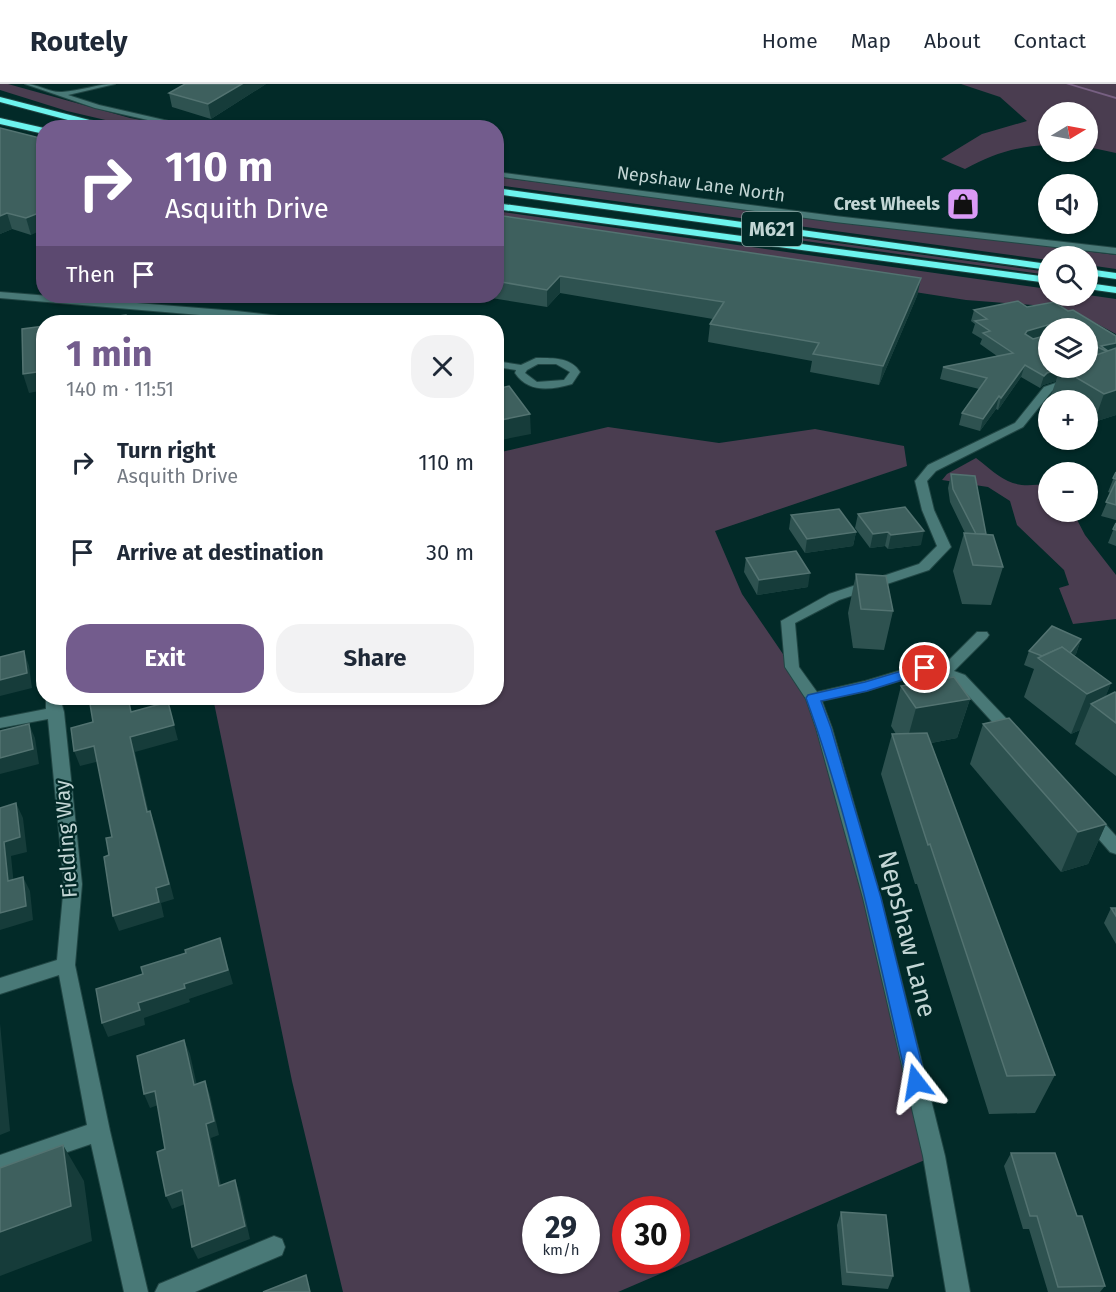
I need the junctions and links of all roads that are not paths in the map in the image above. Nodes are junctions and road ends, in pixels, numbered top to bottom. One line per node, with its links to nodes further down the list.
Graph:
1 (28, 84): 3 (street)
2 (112, 84): 3 (street)
3 (63, 94): 6 (street)
4 (0, 99): 5 (highway)
5 (80, 120)
6 (160, 120)
7 (0, 121): 8 (highway)
8 (36, 128)
9 (504, 175): 12 (street, Nepshaw Lane North)
10 (504, 192): 13 (highway, M621)
11 (504, 207): 16 (highway, M621)
12 (1116, 251)
13 (1038, 266)
14 (1098, 273): 15 (highway)
15 (1116, 276)
16 (1038, 279)
17 (1098, 287): 18 (highway)
18 (1116, 290)
19 (0, 295): 20 (street)
20 (36, 299)
21 (82, 303): 22 (street)
22 (204, 315)
23 (504, 365): 24 (street)
24 (522, 368)
25 (1079, 378): 28 (street, Nepshaw Lane)
26 (982, 635): 27 (street)
27 (943, 674): 28 (street); 31 (street)
28 (813, 698): 41 (street, Nepshaw Lane)
29 (55, 705): 30 (street, Fielding Way); 34 (street, Fielding Way)
30 (0, 723)
31 (1024, 746)
32 (1078, 804): 33 (street)
33 (1116, 847)
34 (66, 965): 35 (street); 36 (street, Fielding Way)
35 (0, 986)
36 (99, 1131): 37 (street); 39 (street, Fielding Way)
37 (0, 1165)
38 (274, 1247): 40 (street)
39 (136, 1292)
40 (167, 1292)
41 (958, 1292)

